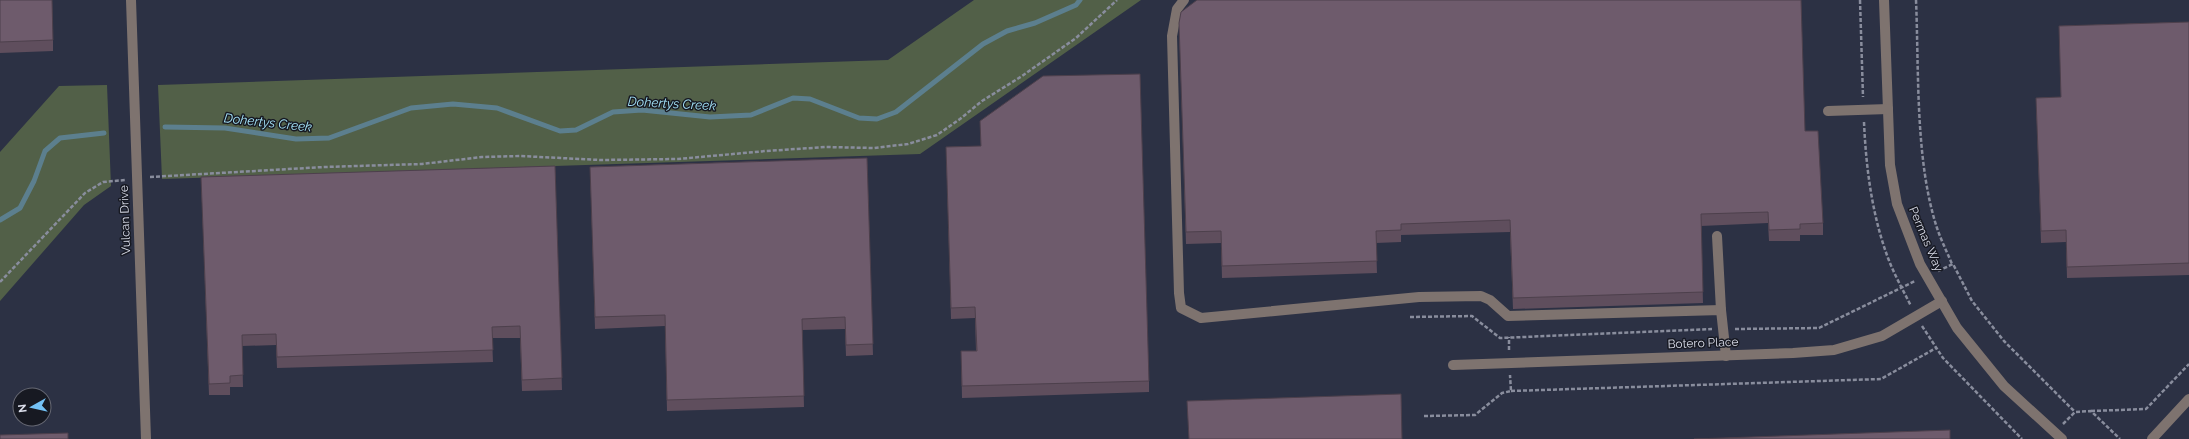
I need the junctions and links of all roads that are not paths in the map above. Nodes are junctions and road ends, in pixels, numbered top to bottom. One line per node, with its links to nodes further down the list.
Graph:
1 (131, 0): 13 (street, Vulcan Drive)
2 (1184, 0): 8 (street)
3 (1884, 0): 4 (street, Permas Way)
4 (1888, 109): 5 (street); 7 (street, Permas Way)
5 (1828, 111)
6 (1717, 236): 8 (street)
7 (1942, 301): 9 (street, Botero Place); 12 (street, Permas Way)
8 (1721, 310): 9 (street)
9 (1726, 356): 10 (street, Botero Place)
10 (1453, 365)
11 (2189, 399): 14 (street)
12 (2058, 436)
13 (146, 439)
14 (2152, 439)

